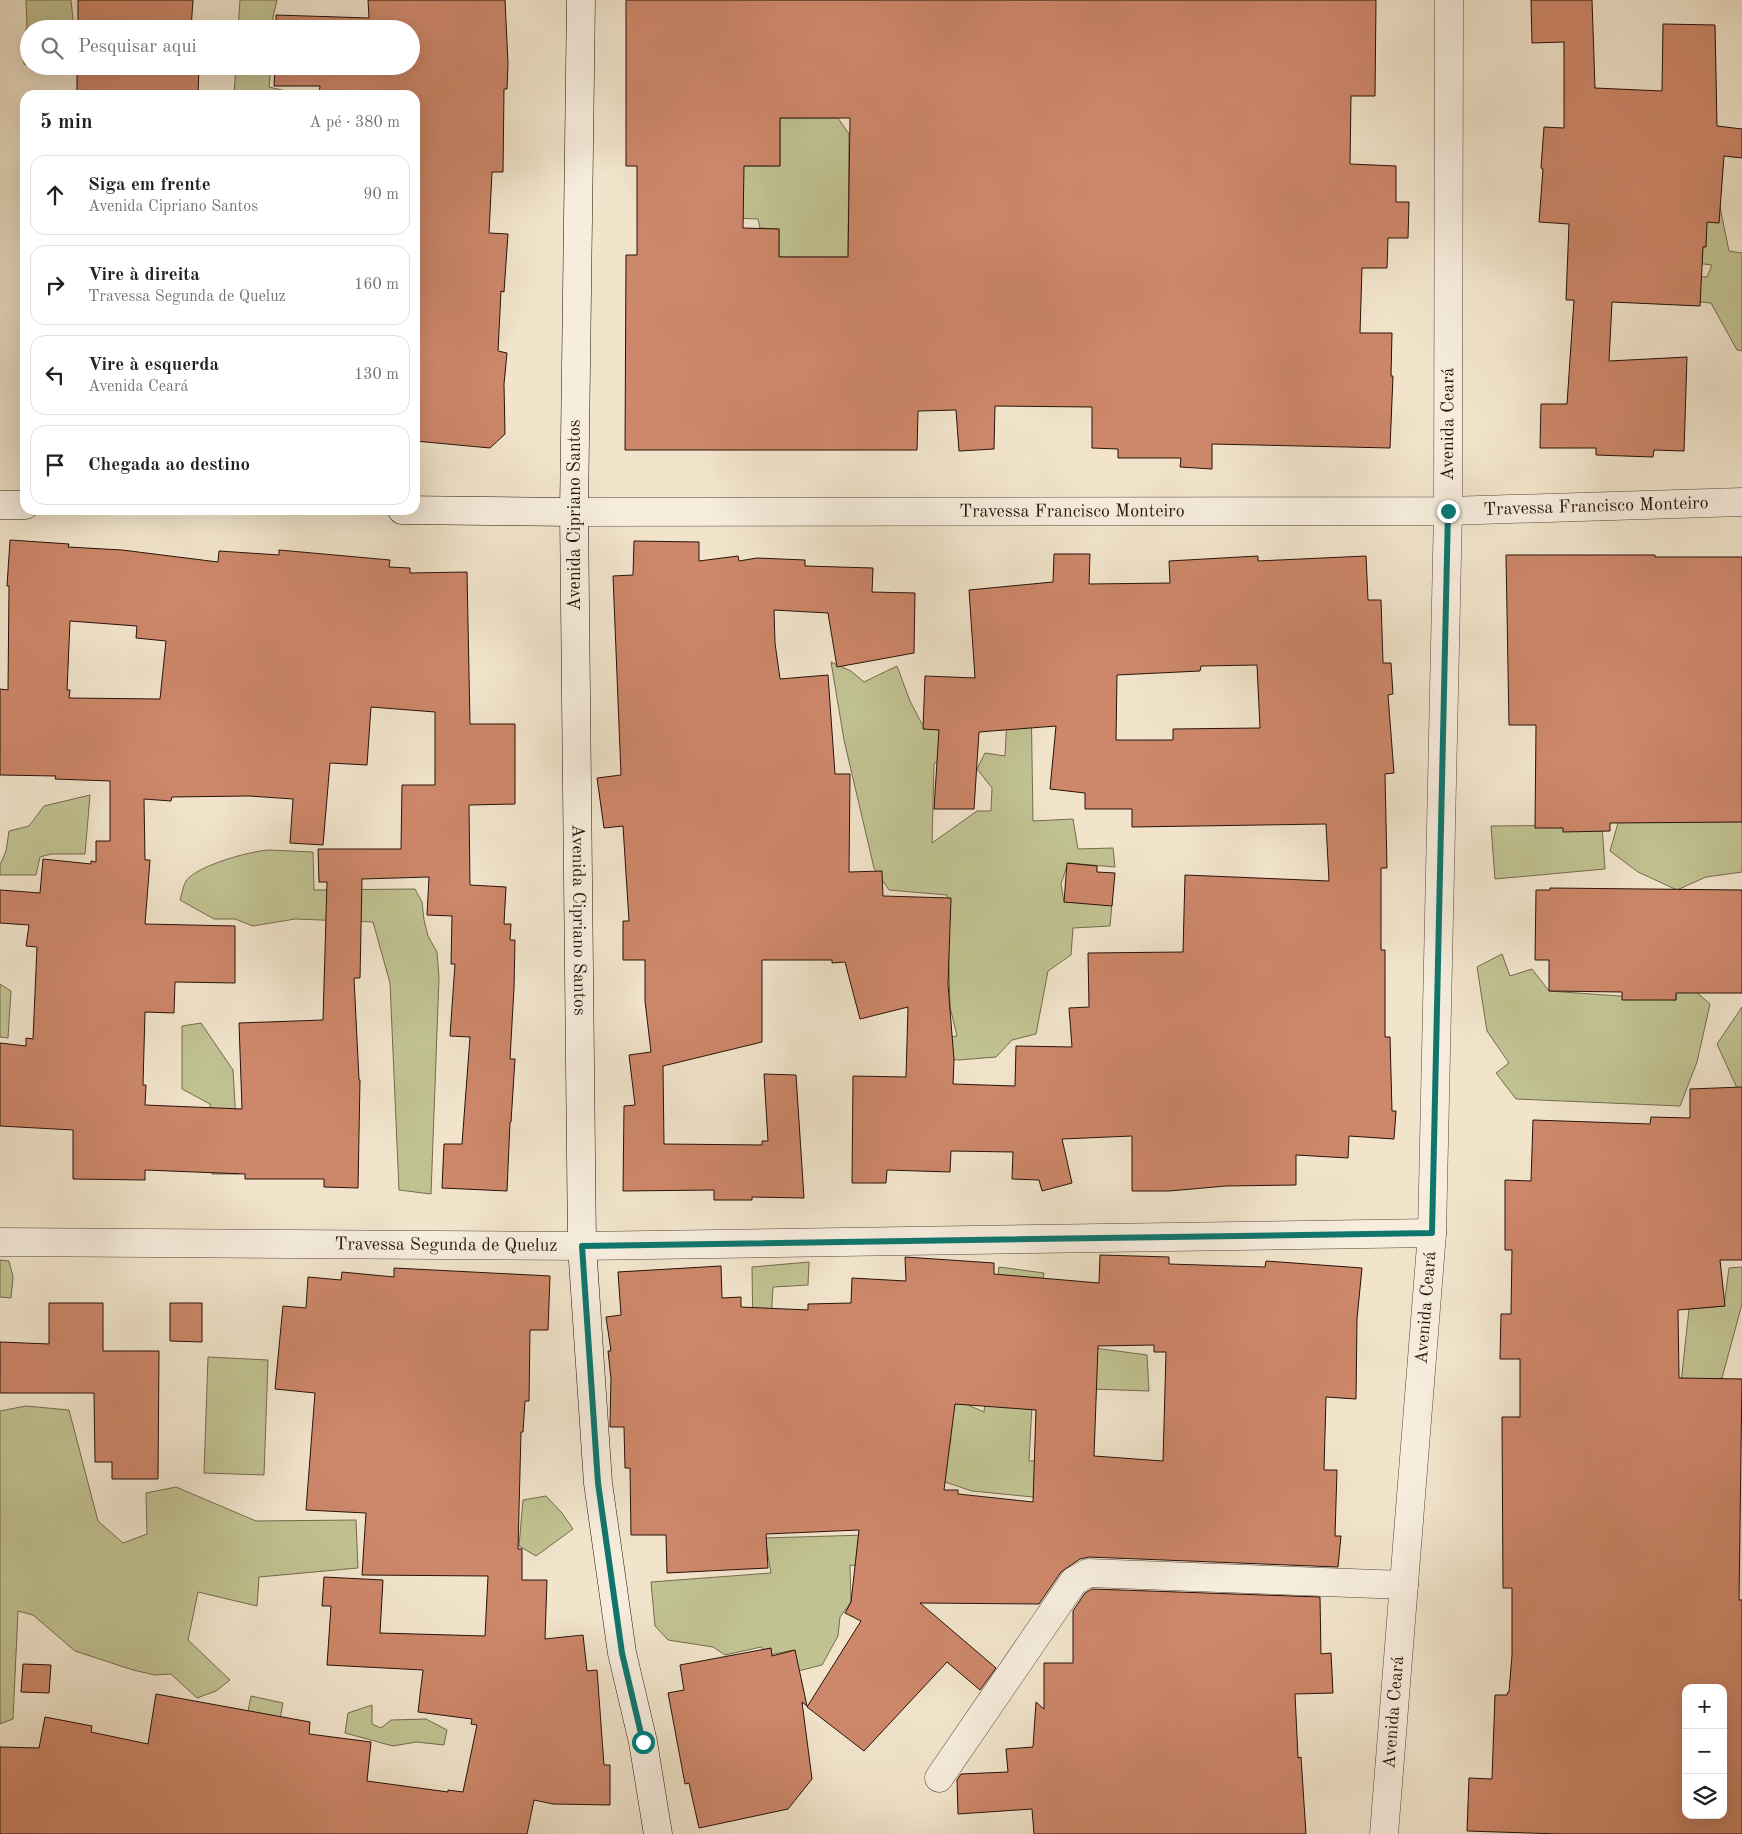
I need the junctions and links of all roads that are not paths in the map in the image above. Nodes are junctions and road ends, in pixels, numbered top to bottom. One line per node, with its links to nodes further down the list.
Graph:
1 (581, 0): 8 (street, Avenida Cipriano Santos)
2 (1449, 0): 7 (street, Avenida Ceará)
3 (1742, 502): 7 (street, Travessa Francisco Monteiro)
4 (0, 505): 5 (street)
5 (20, 505)
6 (420, 510): 8 (street, Travessa Francisco Monteiro)
7 (1448, 511): 8 (street, Travessa Francisco Monteiro); 9 (street, Avenida Ceará)
8 (574, 512): 11 (street, Avenida Cipriano Santos)
9 (1432, 1233): 11 (street, Travessa Segunda de Queluz); 12 (street, Avenida Ceará)
10 (0, 1242): 11 (street, Travessa Segunda de Queluz)
11 (582, 1246): 14 (street, Avenida Cipriano Santos)
12 (1404, 1584): 13 (street); 15 (street, Avenida Ceará)
13 (939, 1778)
14 (658, 1834)
15 (1384, 1834)

